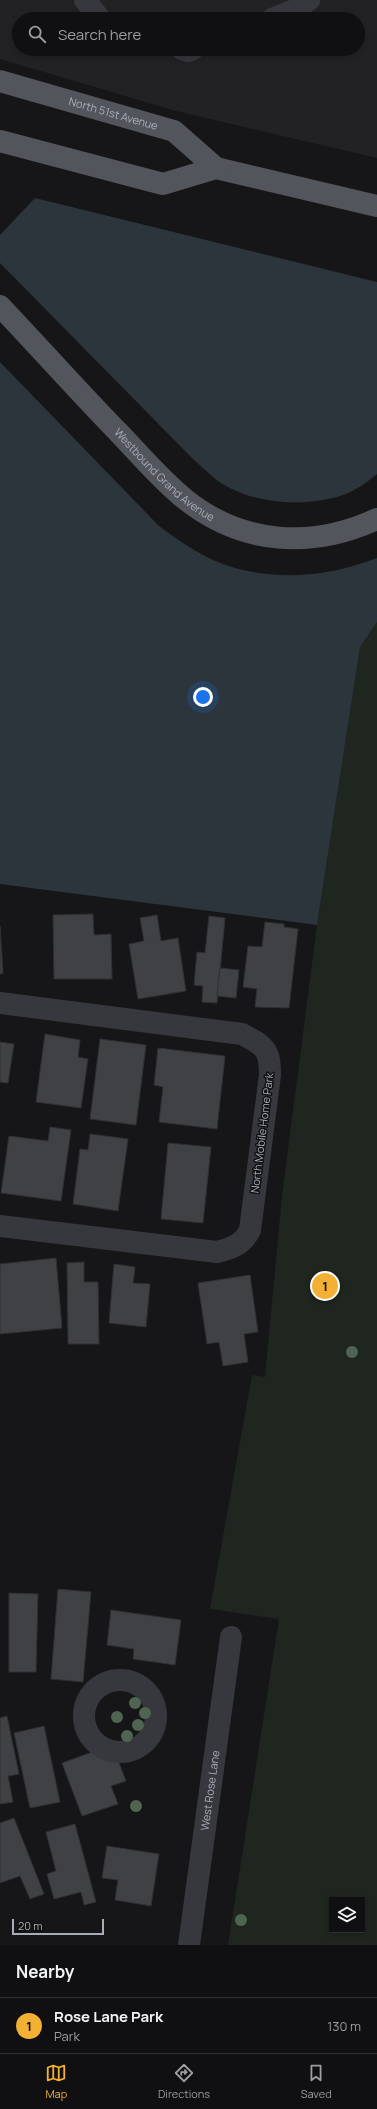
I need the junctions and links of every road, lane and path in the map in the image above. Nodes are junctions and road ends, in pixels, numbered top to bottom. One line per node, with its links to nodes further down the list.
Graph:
1 (85, 0): 3 (street)
2 (309, 0): 4 (street)
3 (94, 12)
4 (290, 12)
5 (0, 81): 7 (main road, North 51st Avenue)
6 (0, 141): 7 (main road)
7 (216, 168): 8 (main road, North 51st Avenue)
8 (377, 206)
9 (0, 306): 10 (main road, Westbound Grand Avenue)
10 (377, 519)
11 (0, 1003): 12 (street, North Mobile Home Park)
12 (0, 1226)
13 (231, 1636): 14 (street, West Rose Lane)
14 (189, 1945)

